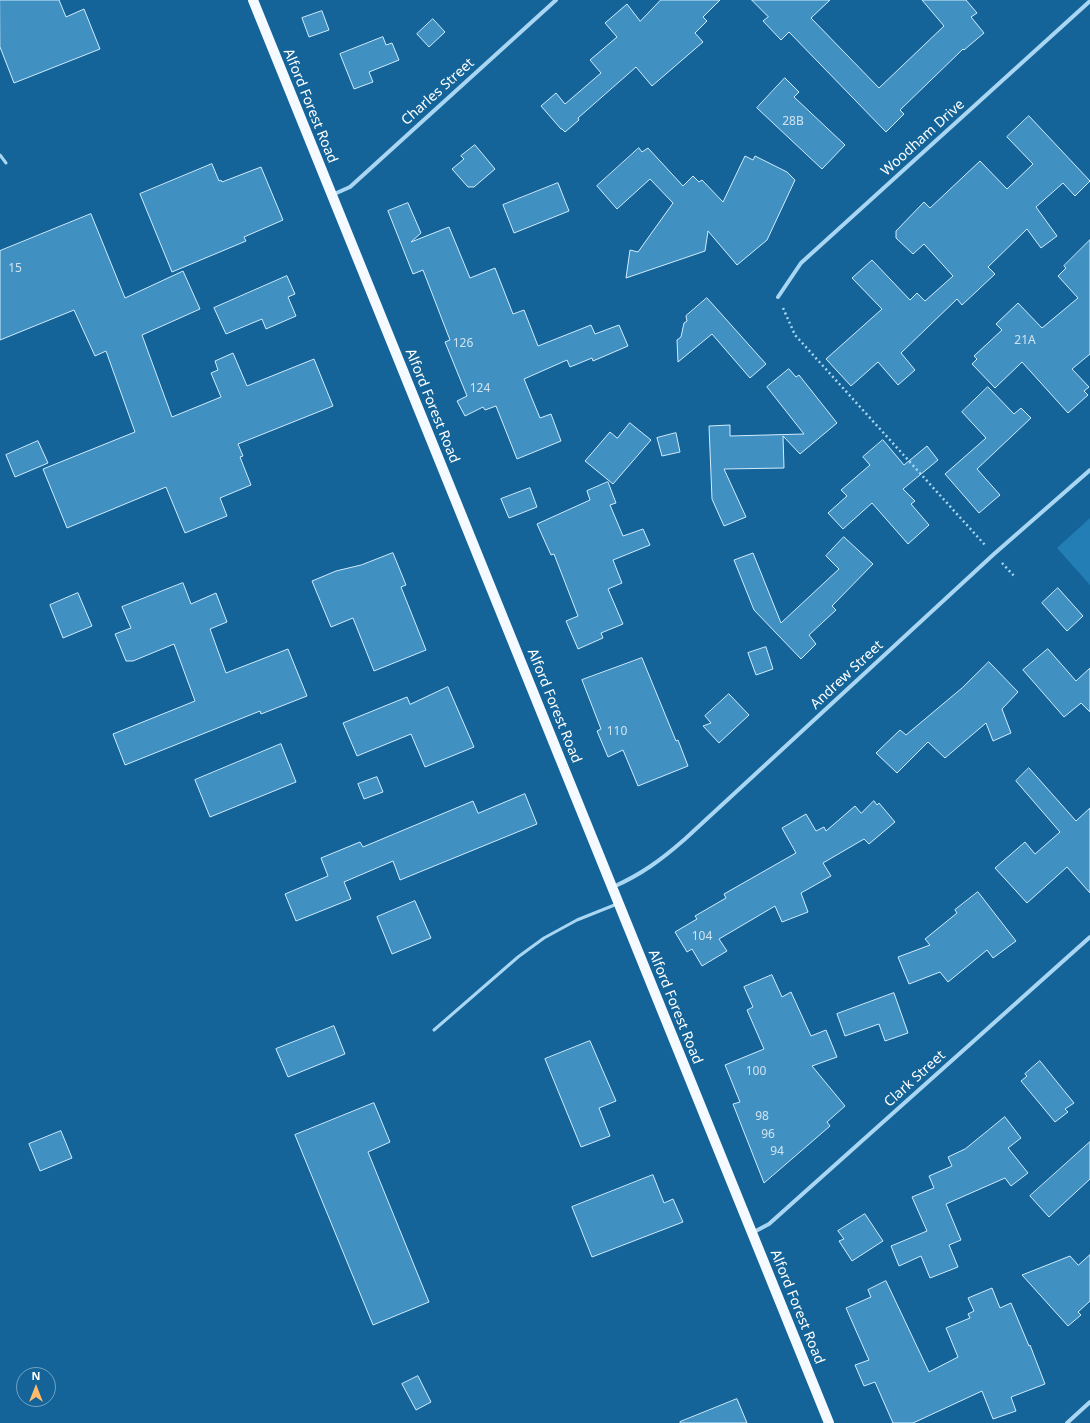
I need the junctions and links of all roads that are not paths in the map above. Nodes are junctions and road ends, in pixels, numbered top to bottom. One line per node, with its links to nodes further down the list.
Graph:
1 (253, 0): 6 (main road, Alford Forest Road)
2 (556, 0): 6 (street, Charles Street)
3 (1090, 1): 7 (street, Woodham Drive)
4 (0, 155): 5 (lane)
5 (6, 163)
6 (332, 195): 9 (main road, Alford Forest Road)
7 (778, 297)
8 (1090, 470): 9 (street, Andrew Street)
9 (612, 888): 10 (main road, Alford Forest Road)
10 (618, 904): 12 (lane); 13 (main road, Alford Forest Road)
11 (1090, 938): 13 (street, Clark Street)
12 (434, 1030)
13 (752, 1233): 15 (main road, Alford Forest Road)
14 (1090, 1402): 16 (street)
15 (829, 1423)
16 (1067, 1423)

